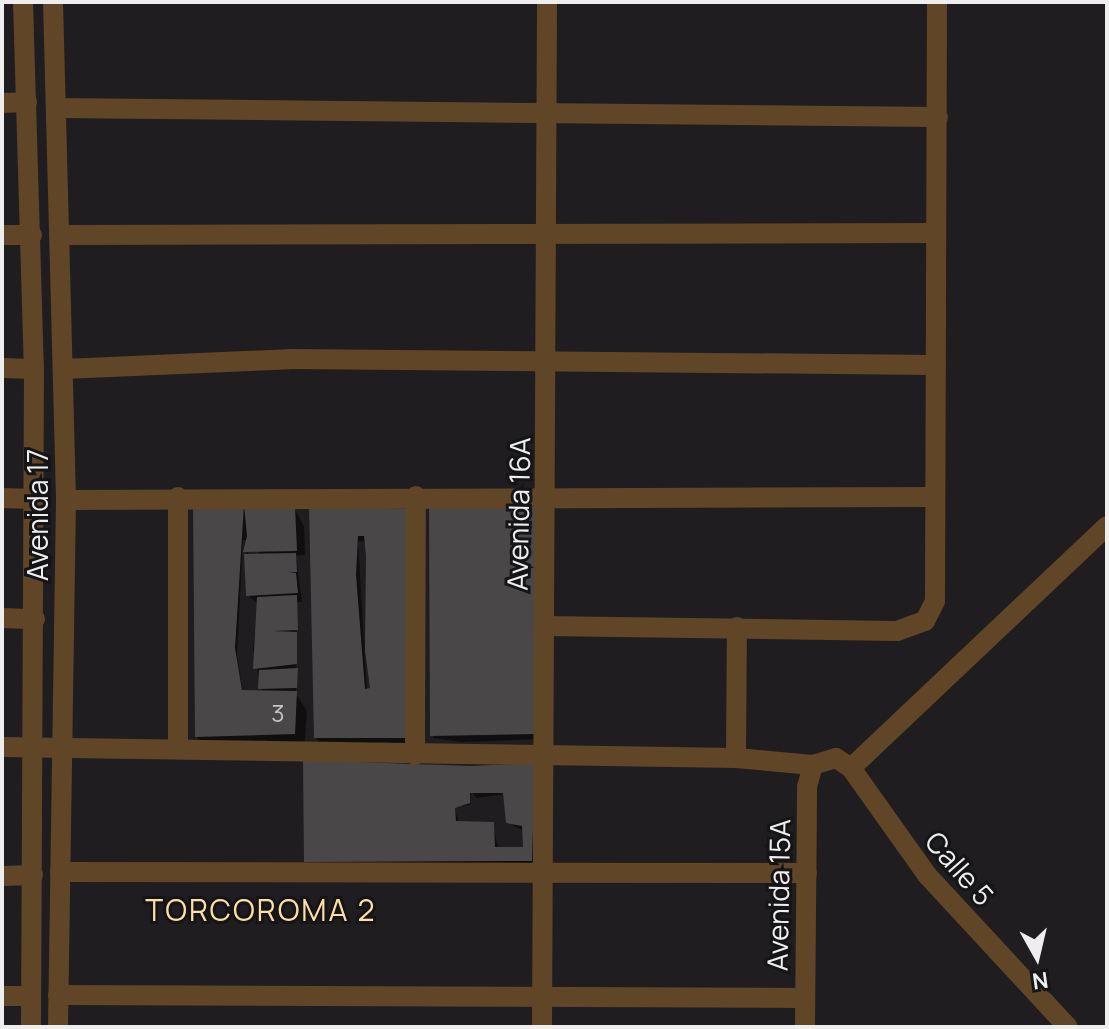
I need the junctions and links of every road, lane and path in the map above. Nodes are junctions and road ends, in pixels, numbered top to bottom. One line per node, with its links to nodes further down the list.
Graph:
1 (23, 2): 5 (street, Avenida 17)
2 (53, 2): 7 (street, Avenida 17)
3 (547, 2): 8 (street, Avenida 16A)
4 (937, 2): 9 (street)
5 (27, 102): 6 (street); 13 (street, Avenida 17)
6 (2, 103)
7 (57, 108): 8 (street); 14 (street, Avenida 17)
8 (547, 114): 9 (street); 10 (street, Avenida 16A)
9 (938, 117): 11 (street)
10 (545, 232): 11 (street); 14 (street); 15 (street, Avenida 16A)
11 (936, 233): 16 (street)
12 (2, 235): 13 (street)
13 (32, 235): 18 (street, Avenida 17)
14 (63, 235): 19 (street, Avenida 17)
15 (546, 360): 16 (street); 19 (street); 21 (street, Avenida 16A)
16 (936, 365): 23 (street)
17 (2, 368): 18 (street)
18 (34, 369): 25 (street, Avenida 17)
19 (64, 369): 26 (street, Avenida 17)
20 (416, 496): 21 (street); 22 (street); 36 (street)
21 (548, 496): 23 (street); 30 (street, Avenida 16A)
22 (178, 497): 26 (street); 35 (street)
23 (935, 497): 31 (street)
24 (2, 498): 25 (street)
25 (34, 499): 29 (street, Avenida 17)
26 (66, 500): 34 (street, Avenida 17)
27 (1107, 526): 40 (street)
28 (2, 618): 29 (street)
29 (35, 619): 33 (street, Avenida 17)
30 (544, 626): 31 (street); 37 (street, Avenida 16A)
31 (737, 627): 38 (street)
32 (2, 747): 33 (street)
33 (36, 748): 34 (street); 43 (street, Avenida 17)
34 (65, 748): 35 (street); 41 (street, Avenida 17)
35 (178, 748): 36 (street)
36 (415, 755): 37 (street)
37 (544, 756): 38 (street); 44 (street, Avenida 16A)
38 (736, 758): 39 (street)
39 (813, 765): 40 (street); 42 (street, Avenida 15A)
40 (851, 768): 55 (street, Calle 5)
41 (60, 872): 44 (street); 46 (street, Avenida 17)
42 (807, 873): 44 (street); 49 (street, Avenida 15A)
43 (33, 875): 45 (street); 48 (street, Avenida 17)
44 (542, 875): 50 (street, Avenida 16A)
45 (2, 876)
46 (58, 995): 50 (street); 52 (street, Avenida 17)
47 (2, 996): 48 (street)
48 (31, 996): 51 (street, Avenida 17)
49 (805, 998): 50 (street); 54 (street, Avenida 15A)
50 (542, 999): 53 (street, Avenida 16A)
51 (31, 1027)
52 (58, 1027)
53 (542, 1027)
54 (805, 1027)
55 (1068, 1027)

